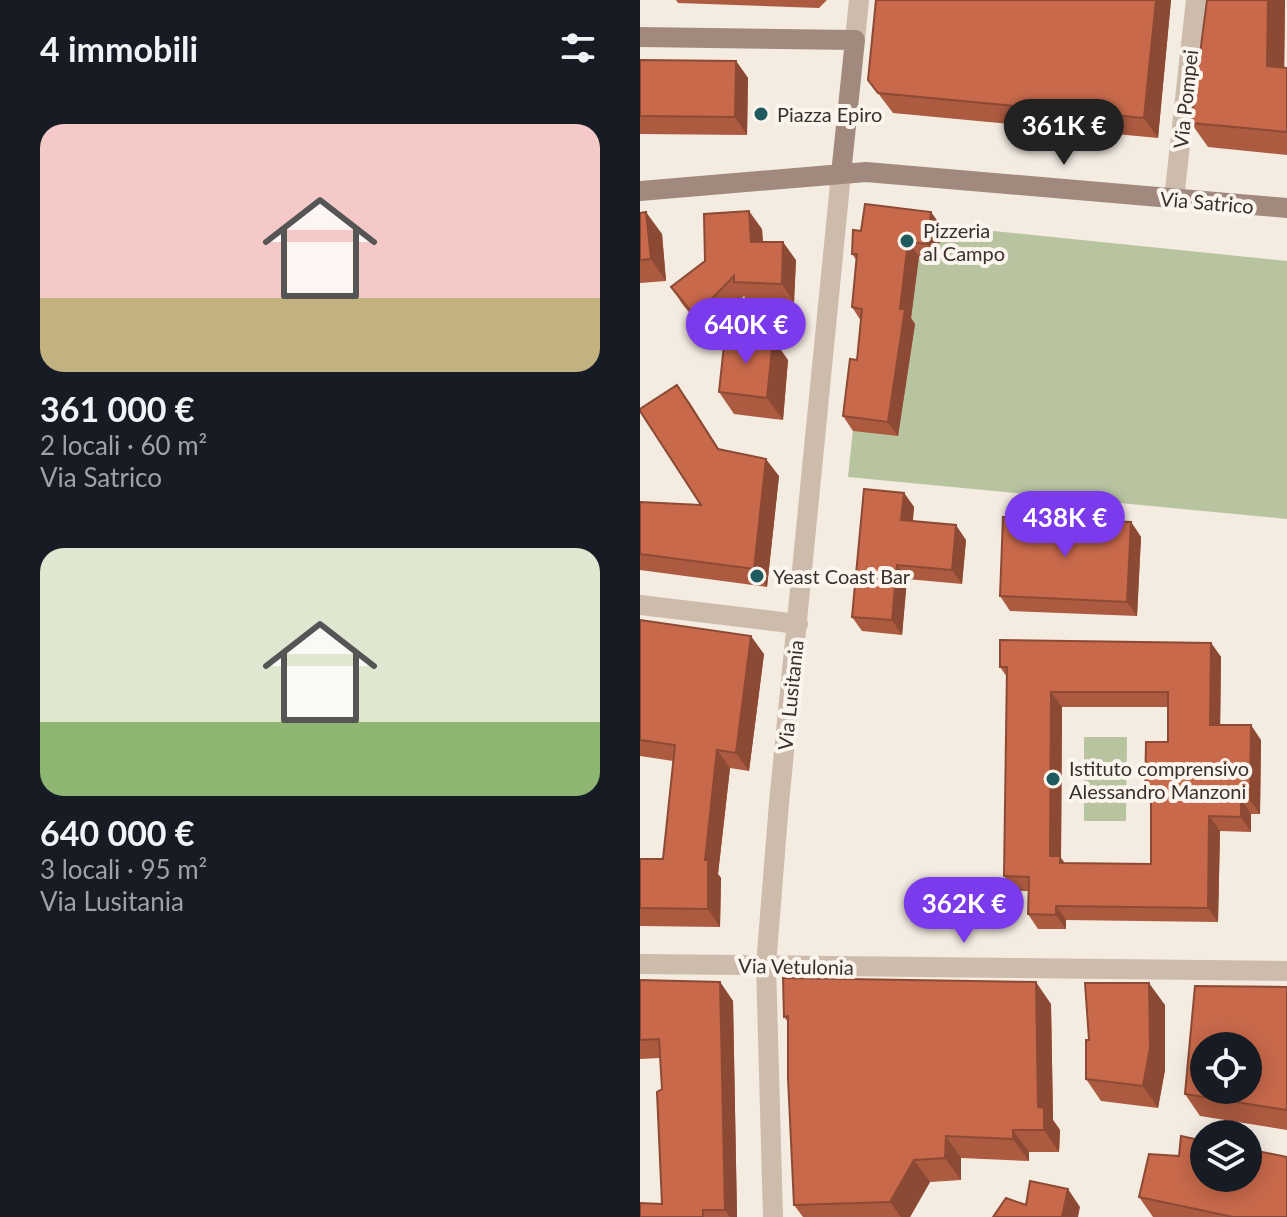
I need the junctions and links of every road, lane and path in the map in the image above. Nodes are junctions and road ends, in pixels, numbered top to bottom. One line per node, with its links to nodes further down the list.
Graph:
1 (859, 0): 4 (street)
2 (1196, 0): 7 (street, Via Pompei)
3 (640, 37): 4 (street)
4 (855, 40): 5 (street)
5 (841, 174): 6 (street); 7 (street, Via Satrico); 10 (street, Via Lusitania)
6 (640, 191)
7 (1174, 199): 8 (street, Via Satrico)
8 (1287, 208)
9 (640, 605): 10 (street)
10 (798, 624): 12 (street, Via Lusitania)
11 (640, 964): 12 (street, Via Vetulonia)
12 (766, 965): 13 (street, Via Vetulonia); 14 (street, Via Lusitania)
13 (1287, 971)
14 (773, 1217)

